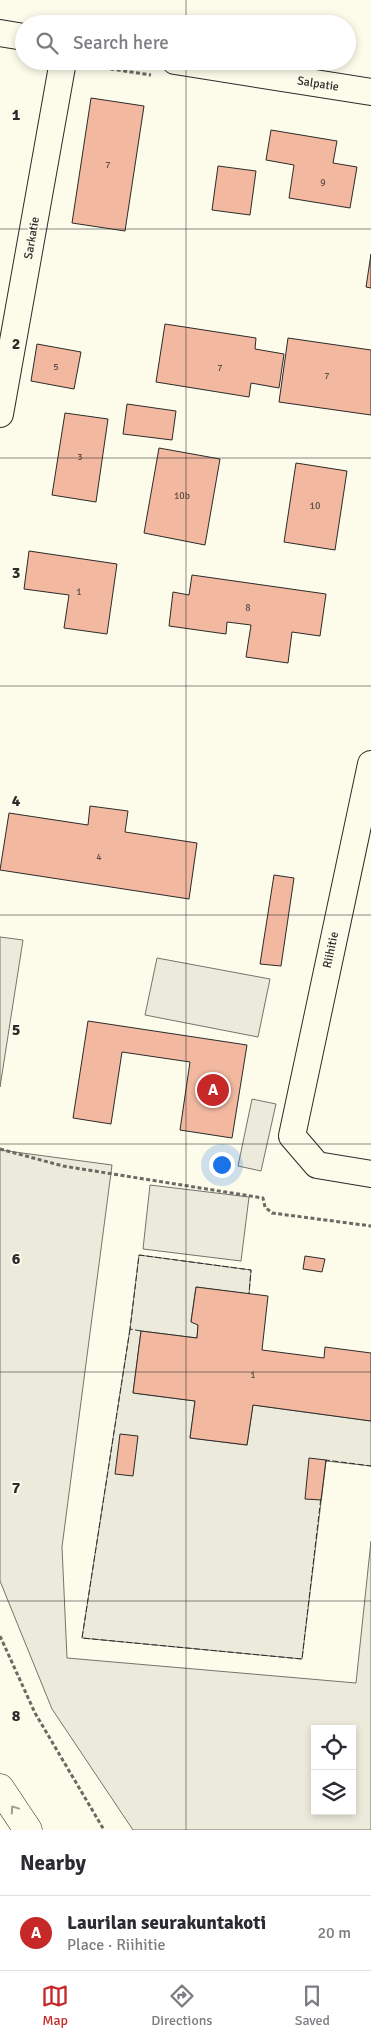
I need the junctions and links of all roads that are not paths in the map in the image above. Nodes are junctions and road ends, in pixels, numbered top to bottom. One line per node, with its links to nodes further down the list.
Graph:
1 (0, 33): 2 (street)
2 (15, 36)
3 (61, 70): 6 (street, Sarkatie)
4 (233, 70): 5 (street, Salpatie)
5 (371, 92)
6 (0, 414)
7 (371, 764): 8 (street, Riihitie)
8 (371, 1174)
9 (0, 1788): 10 (main road, one-way to 9)
10 (28, 1830)

